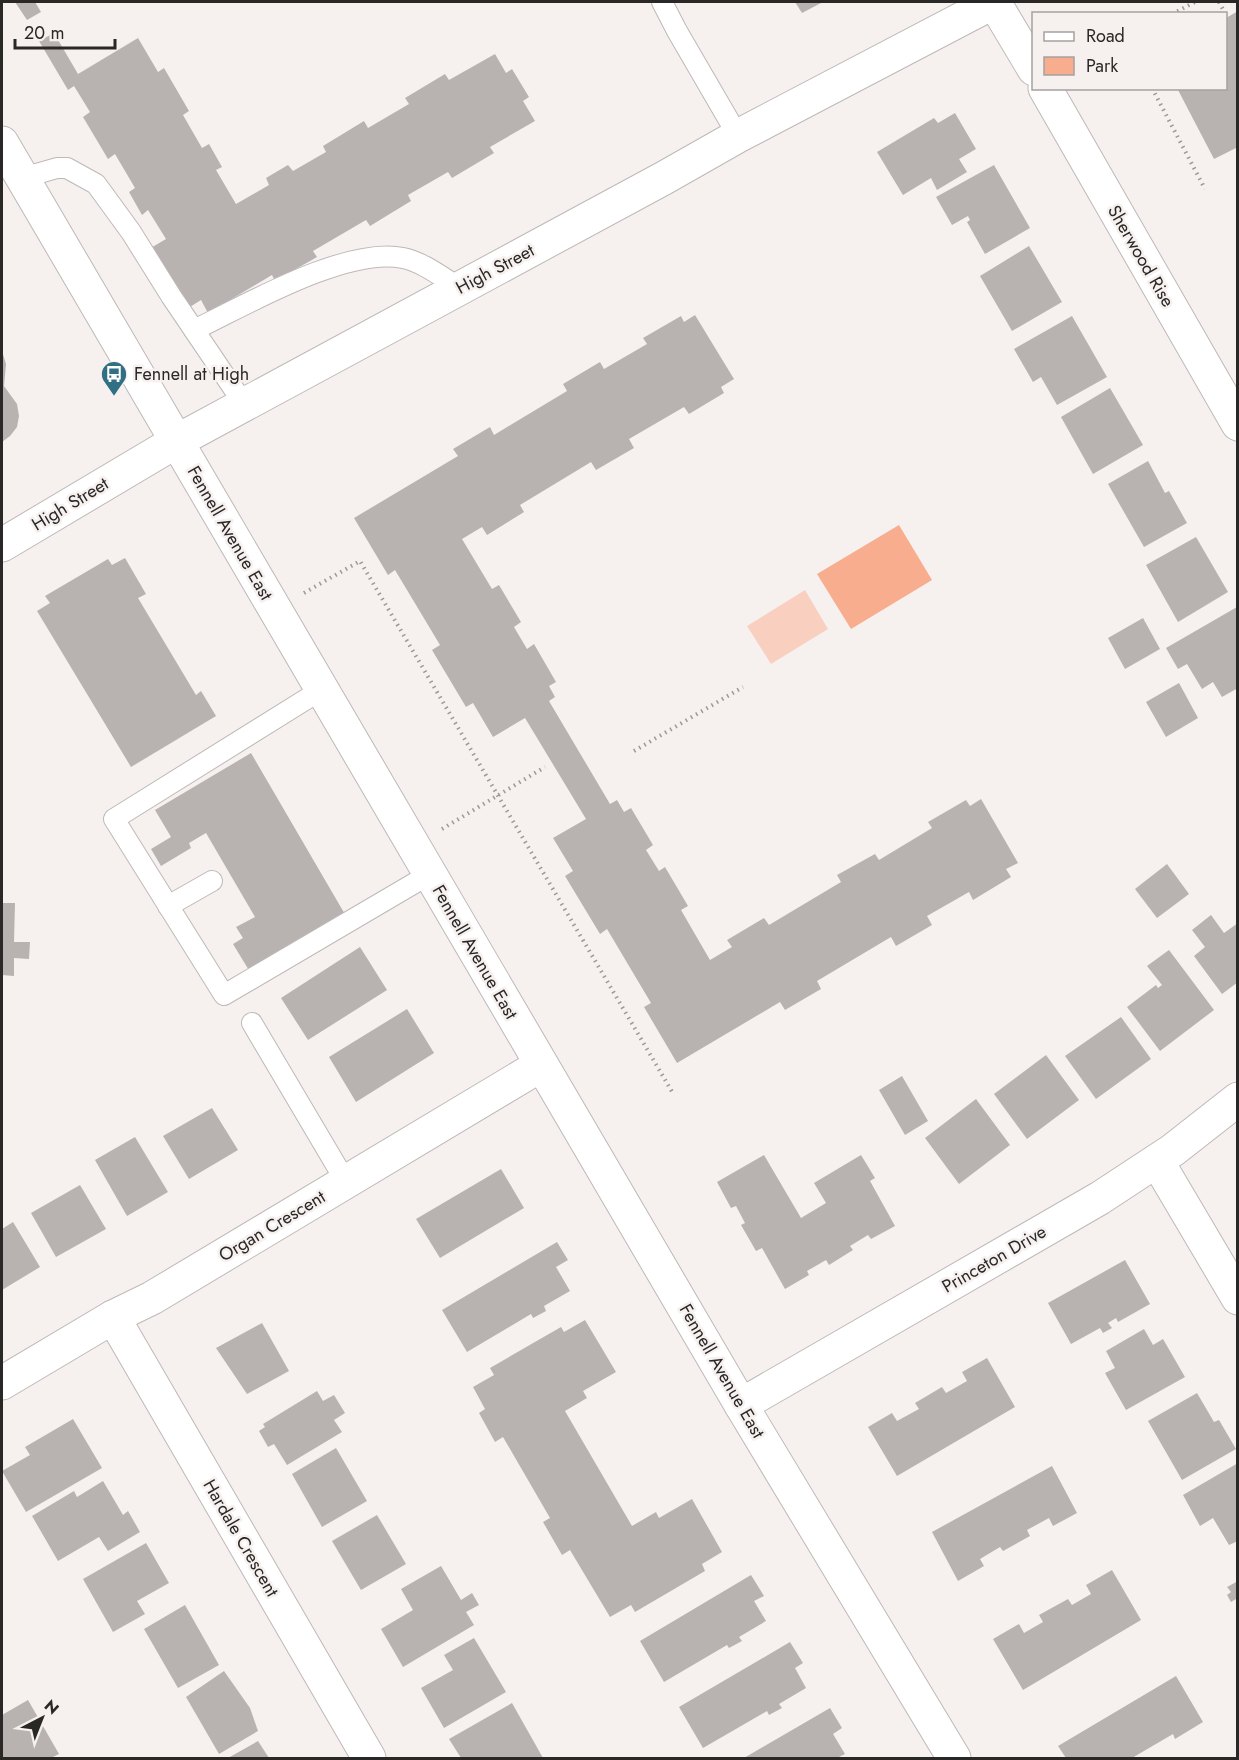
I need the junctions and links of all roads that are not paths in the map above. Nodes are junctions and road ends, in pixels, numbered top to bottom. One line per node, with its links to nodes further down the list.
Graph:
1 (662, 2): 5 (lane)
2 (994, 2): 3 (street); 5 (street, High Street)
3 (1032, 66)
4 (1046, 90): 11 (street, Sherwood Rise)
5 (738, 136): 8 (street, High Street)
6 (2, 143): 7 (street, Fennell Avenue East)
7 (22, 178): 9 (lane); 12 (street, Fennell Avenue East)
8 (460, 288): 9 (lane); 10 (street, High Street)
9 (194, 330): 10 (lane)
10 (244, 404): 12 (street, High Street)
11 (1238, 424)
12 (177, 441): 13 (street, High Street); 14 (street, Fennell Avenue East)
13 (2, 544)
14 (321, 690): 15 (street, Fennell Avenue East); 17 (lane)
15 (430, 874): 17 (lane); 19 (street, Fennell Avenue East)
16 (212, 881): 17 (lane)
17 (168, 906)
18 (252, 1023): 22 (lane)
19 (541, 1065): 22 (street, Organ Crescent); 26 (street, Fennell Avenue East)
20 (1238, 1098): 21 (street, Princeton Drive)
21 (1157, 1161): 23 (street); 26 (street, Princeton Drive)
22 (346, 1182): 24 (street, Organ Crescent)
23 (1238, 1299)
24 (113, 1317): 25 (street, Organ Crescent); 27 (street, Hardale Crescent)
25 (2, 1383)
26 (741, 1405): 28 (street, Fennell Avenue East)
27 (369, 1758)
28 (954, 1758)

